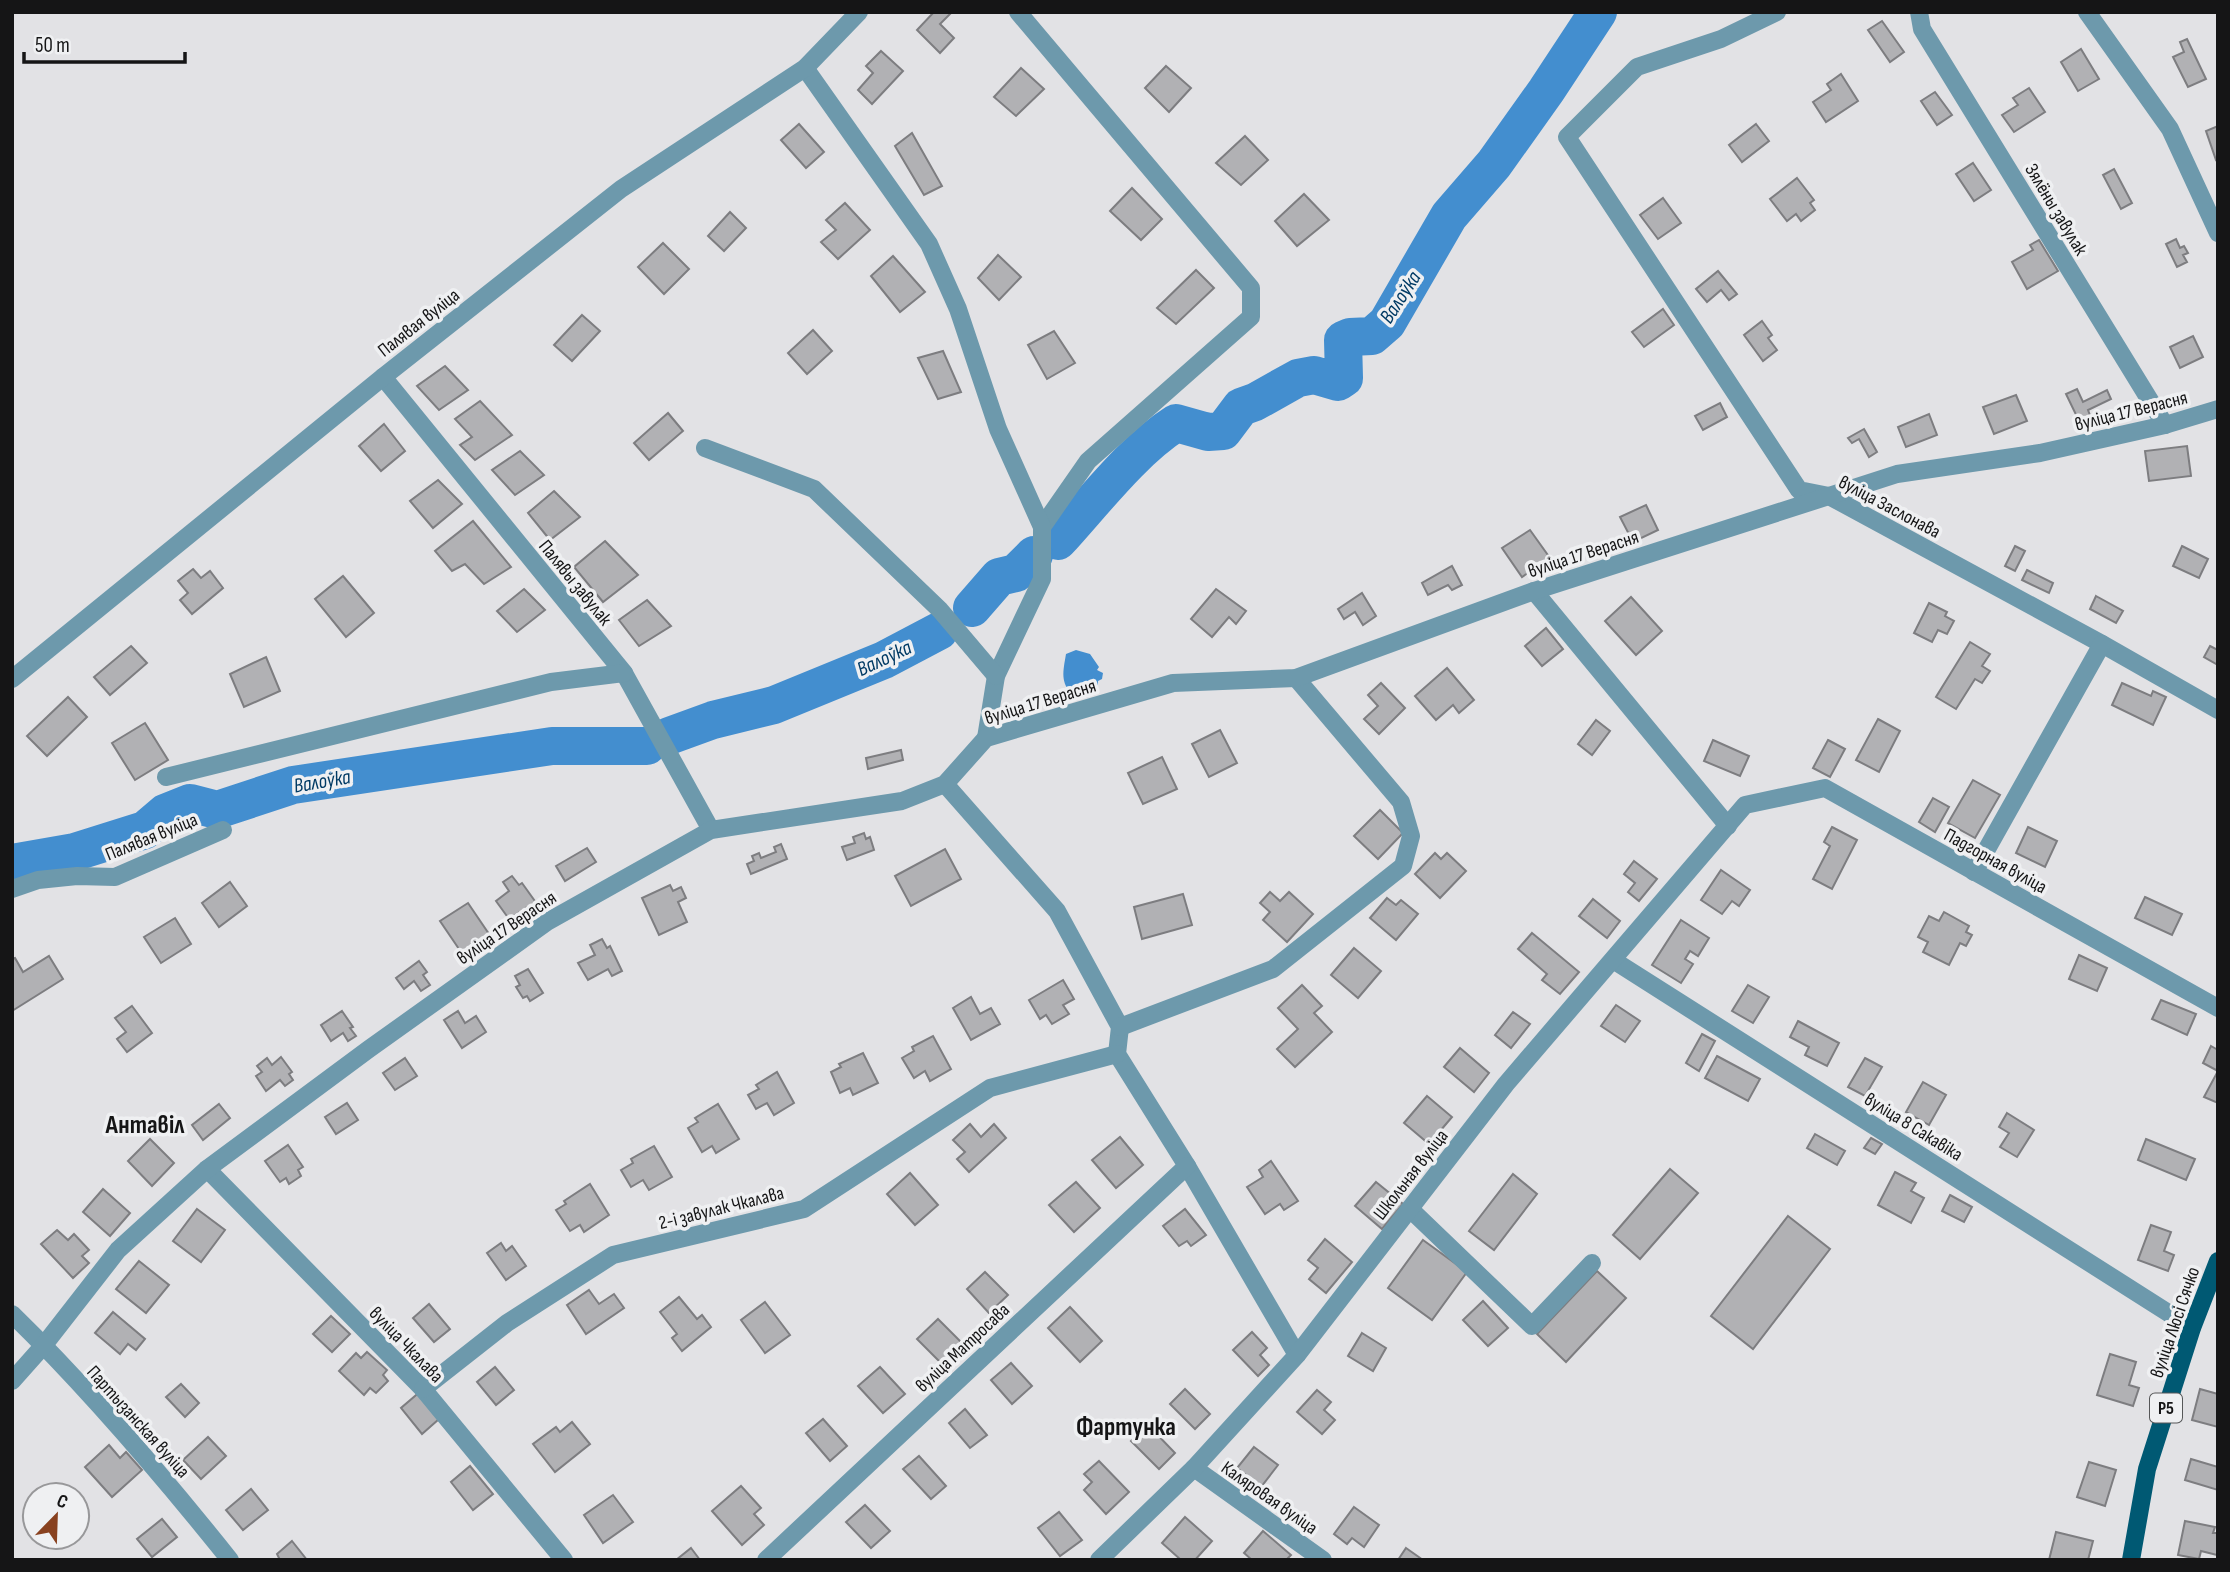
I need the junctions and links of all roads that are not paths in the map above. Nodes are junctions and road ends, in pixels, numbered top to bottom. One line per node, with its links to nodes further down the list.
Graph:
1 (859, 12): 6 (street, Палявая вуліца)
2 (1018, 12): 13 (street)
3 (1777, 12): 12 (street, вуліца Заслонава)
4 (1919, 12): 10 (street, Зялёны завулак)
5 (2087, 12): 7 (street)
6 (805, 68): 8 (street, Палявая вуліца); 13 (street)
7 (2218, 233)
8 (383, 377): 16 (street, Палявы завулак); 19 (street, Палявая вуліца)
9 (2218, 410): 10 (street, вуліца 17 Верасня)
10 (2165, 425): 12 (street, вуліца 17 Верасня)
11 (705, 448): 17 (street)
12 (1829, 496): 14 (street, вуліца 17 Верасня); 15 (street, вуліца Заслонава)
13 (1042, 527): 17 (street)
14 (1534, 591): 18 (street, вуліца 17 Верасня); 25 (street)
15 (2102, 644): 20 (street, вуліца Заслонава); 28 (street)
16 (624, 673): 22 (street); 27 (street, Палявы завулак)
17 (996, 676): 21 (street)
18 (1296, 677): 21 (street, вуліца 17 Верасня); 32 (street)
19 (12, 679)
20 (2218, 710)
21 (985, 738): 23 (street, вуліца 17 Верасня)
22 (166, 776)
23 (945, 785): 27 (street, вуліца 17 Верасня); 32 (street)
24 (1745, 805): 25 (street, Школьная вуліца); 28 (street, Падгорная вуліца)
25 (1728, 827): 30 (street, Школьная вуліца)
26 (223, 830): 29 (street, Палявая вуліца)
27 (711, 830): 35 (street, вуліца 17 Верасня)
28 (1974, 872): 31 (street, Падгорная вуліца)
29 (12, 890)
30 (1613, 960): 36 (street, Школьная вуліца); 40 (street, вуліца 8 Сакавіка)
31 (2218, 1008)
32 (1120, 1027): 33 (street)
33 (1117, 1054): 34 (street); 44 (street, 2-і завулак Чкалава)
34 (1187, 1166): 42 (street); 48 (street, вуліца Матросава)
35 (207, 1169): 41 (street, вуліца 17 Верасня); 44 (street, вуліца Чкалава)
36 (1410, 1209): 37 (street); 42 (street, Школьная вуліца)
37 (1592, 1263)
38 (2217, 1264): 40 (main road, вуліца Люсі Сячко / Р5)
39 (12, 1314): 41 (street, Партызанская вуліца)
40 (2192, 1328): 51 (main road, вуліца Люсі Сячко / Р5)
41 (44, 1345): 43 (street, вуліца 17 Верасня); 46 (street, Партызанская вуліца)
42 (1297, 1355): 45 (street, Школьная вуліца)
43 (12, 1381)
44 (422, 1389): 47 (street, вуліца Чкалава)
45 (1194, 1468): 49 (street, Школьная вуліца); 50 (street, Каляровая вуліца)
46 (230, 1560)
47 (564, 1560)
48 (766, 1560)
49 (1099, 1560)
50 (1323, 1560)
51 (2131, 1560)

